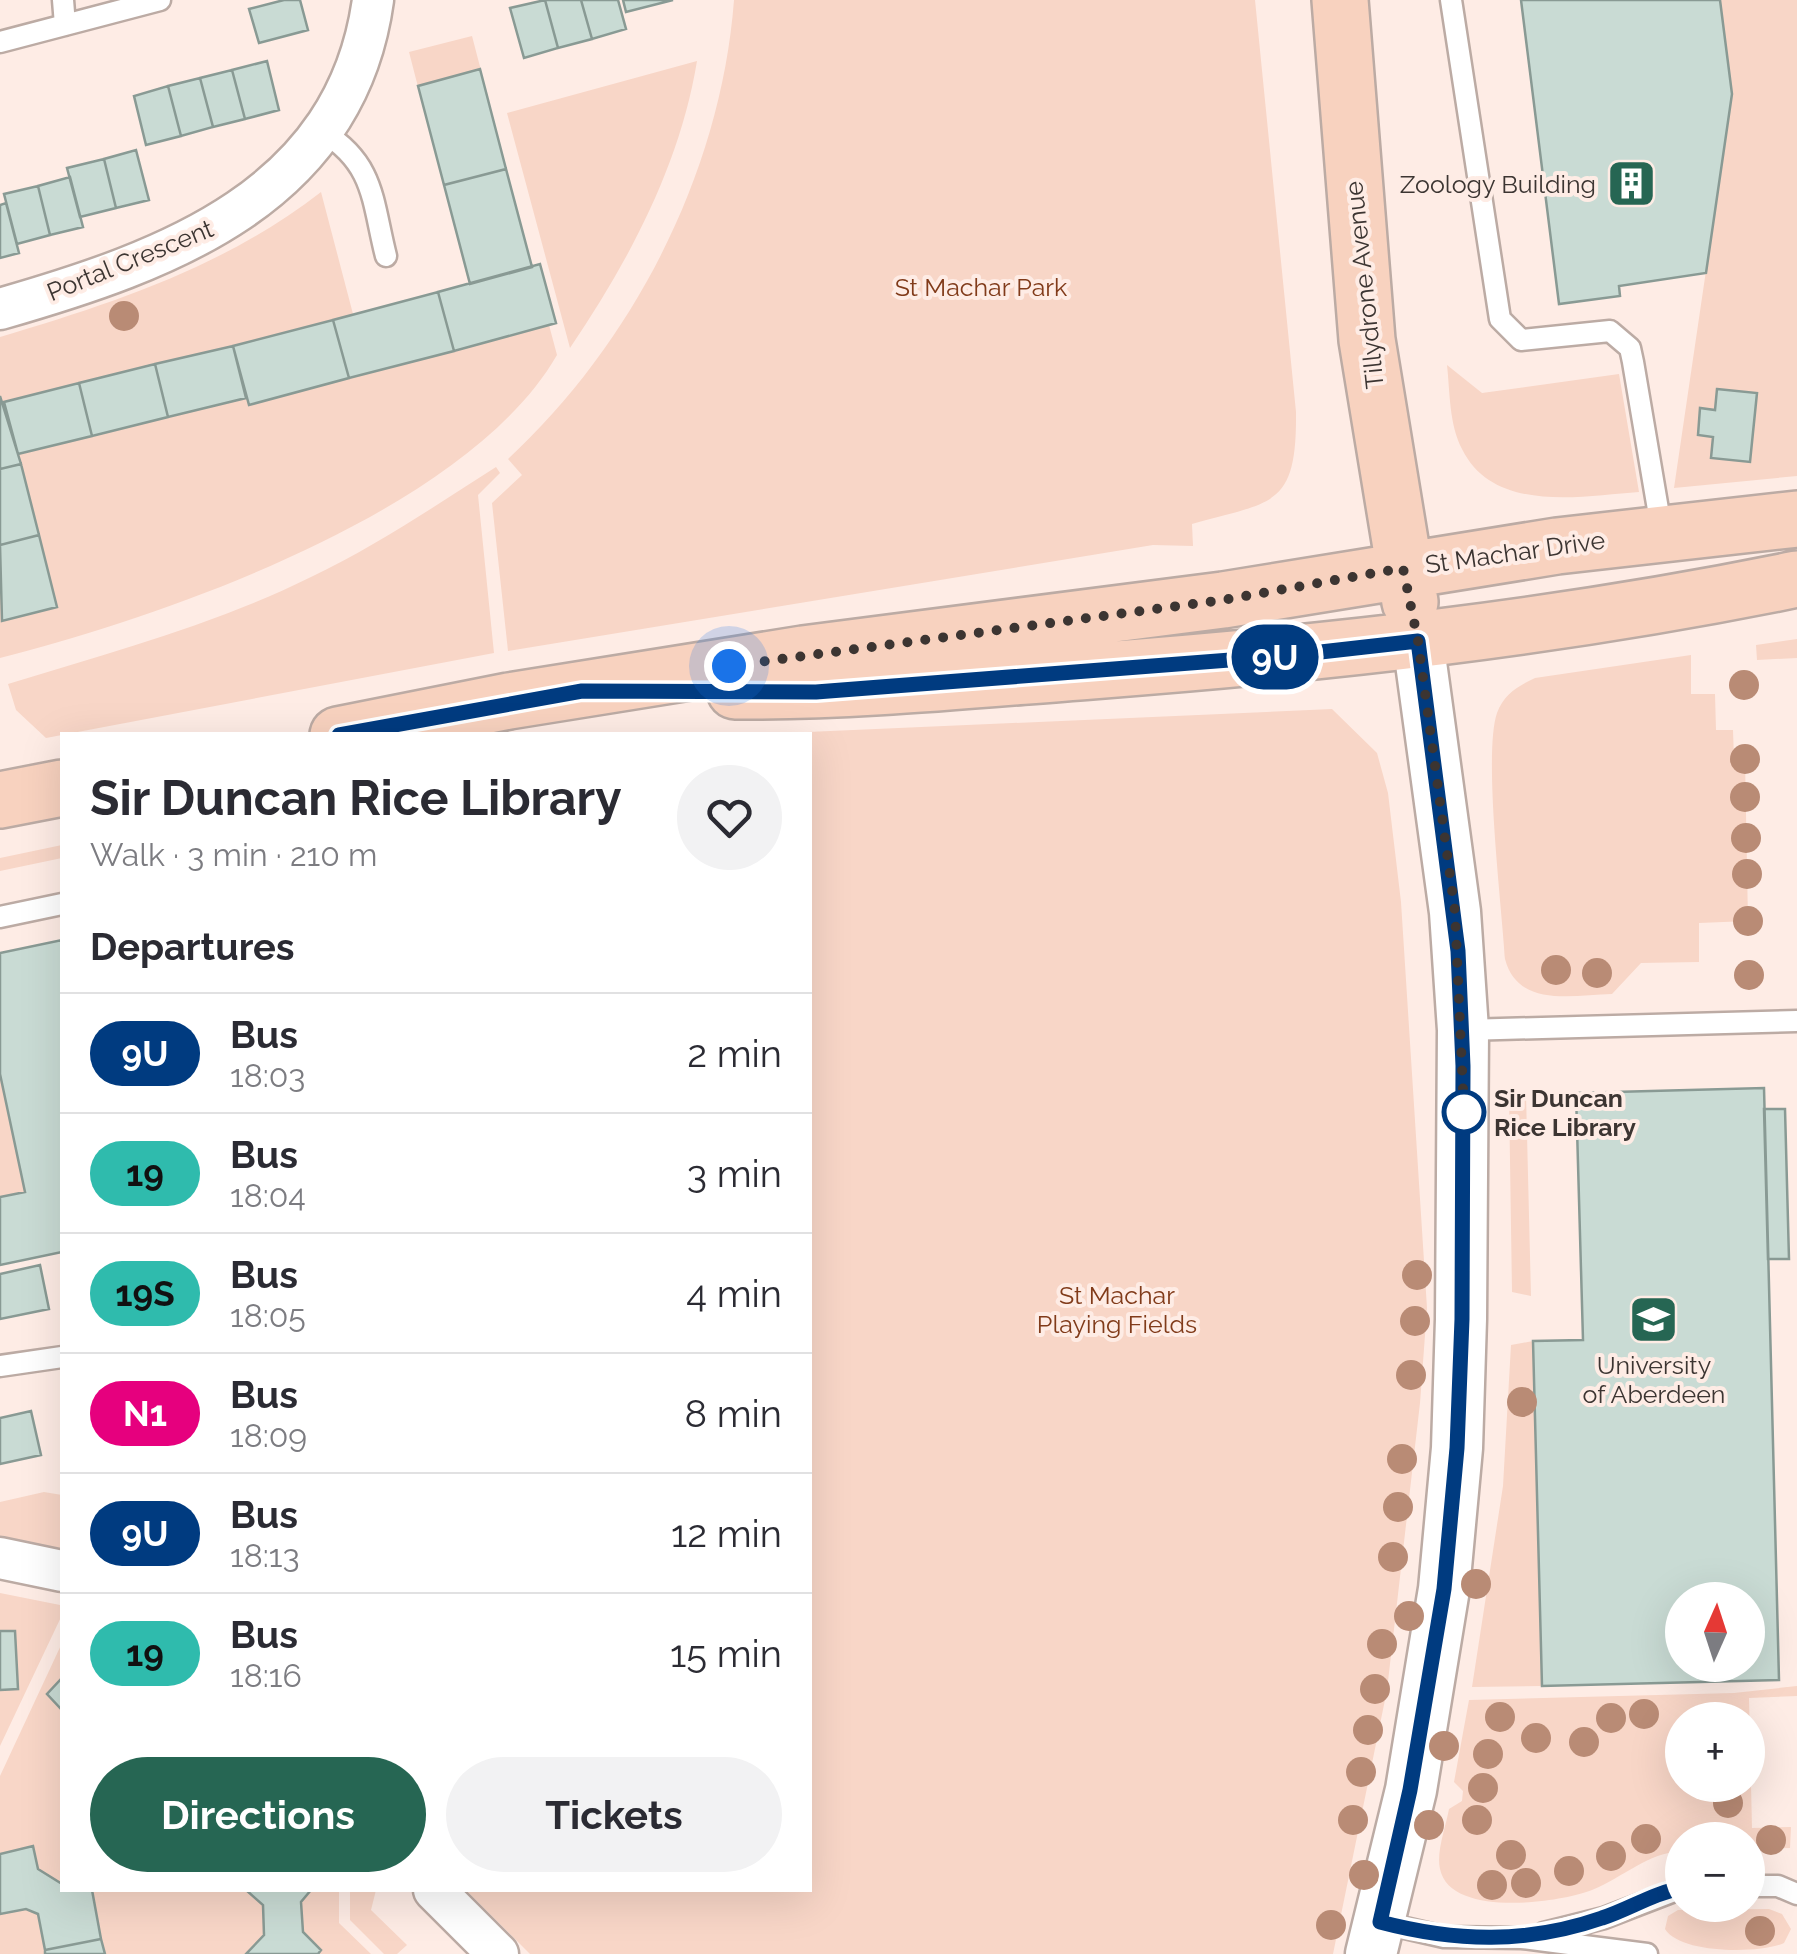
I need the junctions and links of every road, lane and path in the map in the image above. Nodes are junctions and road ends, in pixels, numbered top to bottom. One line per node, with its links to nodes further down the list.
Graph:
1 (62, 0): 6 (lane)
2 (160, 0): 6 (lane)
3 (372, 0): 8 (street, Portal Crescent)
4 (1340, 0): 13 (main road, Tillydrone Avenue)
5 (1450, 0): 12 (lane)
6 (65, 25): 7 (lane)
7 (0, 42)
8 (323, 132): 9 (lane); 10 (street, Portal Crescent)
9 (386, 256)
10 (0, 309)
11 (1797, 519): 12 (main road, St Machar Drive)
12 (1662, 534): 13 (main road, St Machar Drive)
13 (1403, 568): 15 (main road, Tillydrone Avenue); 16 (main road, St Machar Drive)
14 (1797, 579): 15 (main road, St Machar Drive)
15 (1418, 641): 16 (main road, St Machar Drive); 23 (street)
16 (582, 691): 17 (main road, St Machar Drive)
17 (372, 732)
18 (60, 788): 19 (main road)
19 (0, 800)
20 (60, 904): 21 (lane)
21 (0, 917)
22 (1797, 1021): 23 (lane)
23 (1463, 1030): 32 (street)
24 (60, 1357): 25 (lane)
25 (0, 1366)
26 (0, 1558): 27 (street)
27 (60, 1571)
28 (1765, 1886): 30 (lane)
29 (436, 1892): 34 (street)
30 (1797, 1894)
31 (1665, 1895): 33 (lane)
32 (1376, 1938): 33 (lane)
33 (1522, 1938): 35 (lane)
34 (498, 1954)
35 (1647, 1954)

